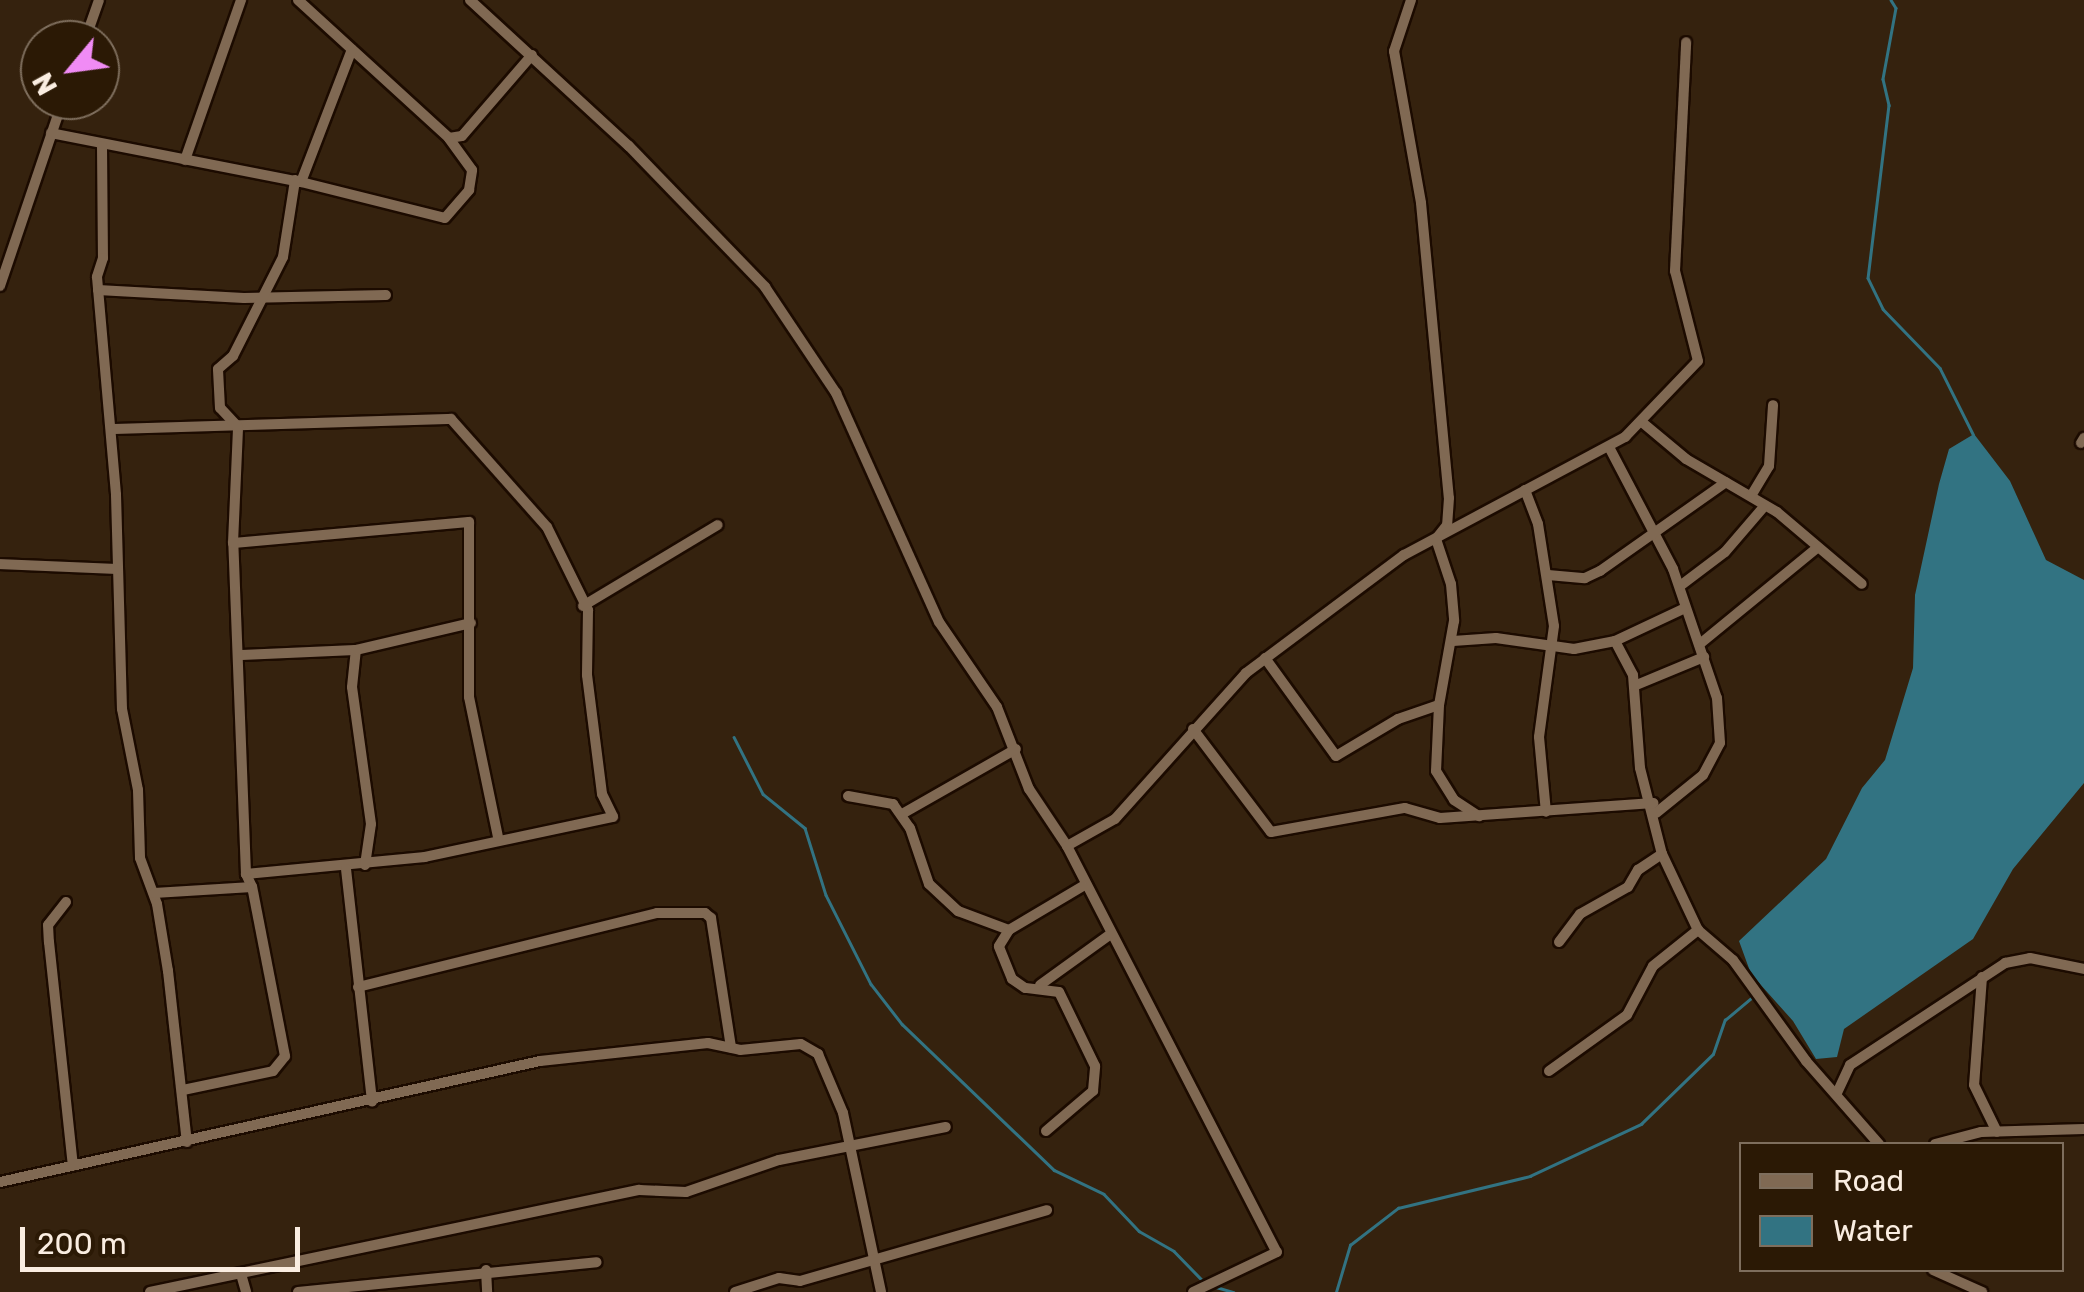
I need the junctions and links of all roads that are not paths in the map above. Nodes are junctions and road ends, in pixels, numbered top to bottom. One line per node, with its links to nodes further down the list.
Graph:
1 (241, 0): 12 (street)
2 (298, 0): 6 (street)
3 (470, 0): 7 (street)
4 (1410, 0): 29 (street)
5 (1686, 42): 19 (street)
6 (352, 49): 10 (street); 13 (street)
7 (532, 55): 10 (street); 51 (street)
8 (56, 120): 9 (street)
9 (51, 133): 11 (street); 14 (street)
10 (449, 138): 13 (street)
11 (102, 146): 12 (street); 15 (street)
12 (185, 160): 13 (street)
13 (298, 181): 17 (street)
14 (0, 286)
15 (98, 290): 17 (street); 21 (street)
16 (386, 295): 17 (street)
17 (266, 296): 20 (street)
18 (1773, 405): 25 (street)
19 (1644, 423): 22 (street); 23 (street)
20 (238, 428): 21 (street); 30 (street); 37 (street)
21 (111, 429): 33 (street)
22 (1609, 447): 24 (street); 28 (street)
23 (1726, 482): 25 (street); 28 (street)
24 (1525, 490): 29 (street); 34 (street)
25 (1751, 496): 26 (street)
26 (1762, 509): 31 (street); 36 (street)
27 (718, 525): 37 (street)
28 (1654, 534): 34 (street); 36 (street)
29 (1436, 539): 40 (street); 47 (street)
30 (233, 543): 39 (street); 45 (street)
31 (1817, 548): 35 (street); 42 (street)
32 (0, 564): 33 (street)
33 (118, 569): 65 (street)
34 (1548, 576): 44 (street)
35 (1862, 584)
36 (1680, 586): 38 (street)
37 (583, 606): 57 (street)
38 (1685, 608): 41 (street); 42 (street)
39 (470, 622): 43 (street); 57 (street)
40 (1453, 641): 44 (street); 49 (street)
41 (1615, 641): 44 (street); 48 (street)
42 (1700, 643): 46 (street)
43 (356, 650): 45 (street); 60 (street)
44 (1553, 650): 54 (street)
45 (241, 655): 62 (street)
46 (1704, 657): 48 (street); 53 (street)
47 (1265, 658): 49 (street); 50 (street)
48 (1634, 686): 53 (street)
49 (1438, 705): 56 (street)
50 (1193, 730): 56 (street); 58 (street)
51 (1016, 750): 55 (street); 58 (street)
52 (848, 796): 55 (street)
53 (1654, 808): 54 (street); 59 (street)
54 (1546, 812): 56 (street)
55 (902, 814): 67 (street)
56 (1479, 816)
57 (498, 837): 60 (street)
58 (1067, 846): 64 (street)
59 (1662, 854): 68 (street); 70 (street)
60 (364, 865): 61 (street)
61 (346, 869): 62 (street); 74 (street)
62 (246, 874): 63 (street)
63 (252, 886): 65 (street); 77 (street)
64 (1082, 886): 67 (street); 69 (street)
65 (154, 892): 77 (street)
66 (66, 902): 88 (street)
67 (1009, 930): 73 (street)
68 (1698, 930): 76 (street); 78 (street)
69 (1108, 936): 73 (street); 104 (street)
70 (1559, 942)
71 (2084, 969): 72 (street)
72 (1982, 977): 78 (street); 83 (street)
73 (1039, 985): 82 (street)
74 (358, 987): 75 (street); 79 (street)
75 (731, 1046): 79 (street); 87 (street)
76 (1548, 1071)
77 (183, 1090): 84 (street)
78 (1837, 1093): 85 (street)
79 (372, 1102): 84 (street)
80 (946, 1127): 87 (street)
81 (2084, 1130): 83 (street)
82 (1046, 1131)
83 (1997, 1132): 86 (street)
84 (186, 1142): 88 (street)
85 (1877, 1142)
86 (1945, 1142)
87 (847, 1146): 91 (street); 95 (street)
88 (74, 1166): 89 (street)
89 (0, 1182)
90 (1047, 1210): 91 (street)
91 (872, 1259): 96 (street); 103 (street)
92 (596, 1262): 93 (street)
93 (486, 1270): 99 (street); 100 (street)
94 (1937, 1272): 105 (street)
95 (242, 1274): 97 (street); 98 (street)
96 (779, 1278): 101 (street); 102 (street)
97 (150, 1292)
98 (246, 1292)
99 (298, 1292)
100 (487, 1292)
101 (734, 1292)
102 (782, 1292)
103 (881, 1292)
104 (1192, 1292)
105 (1982, 1292)

